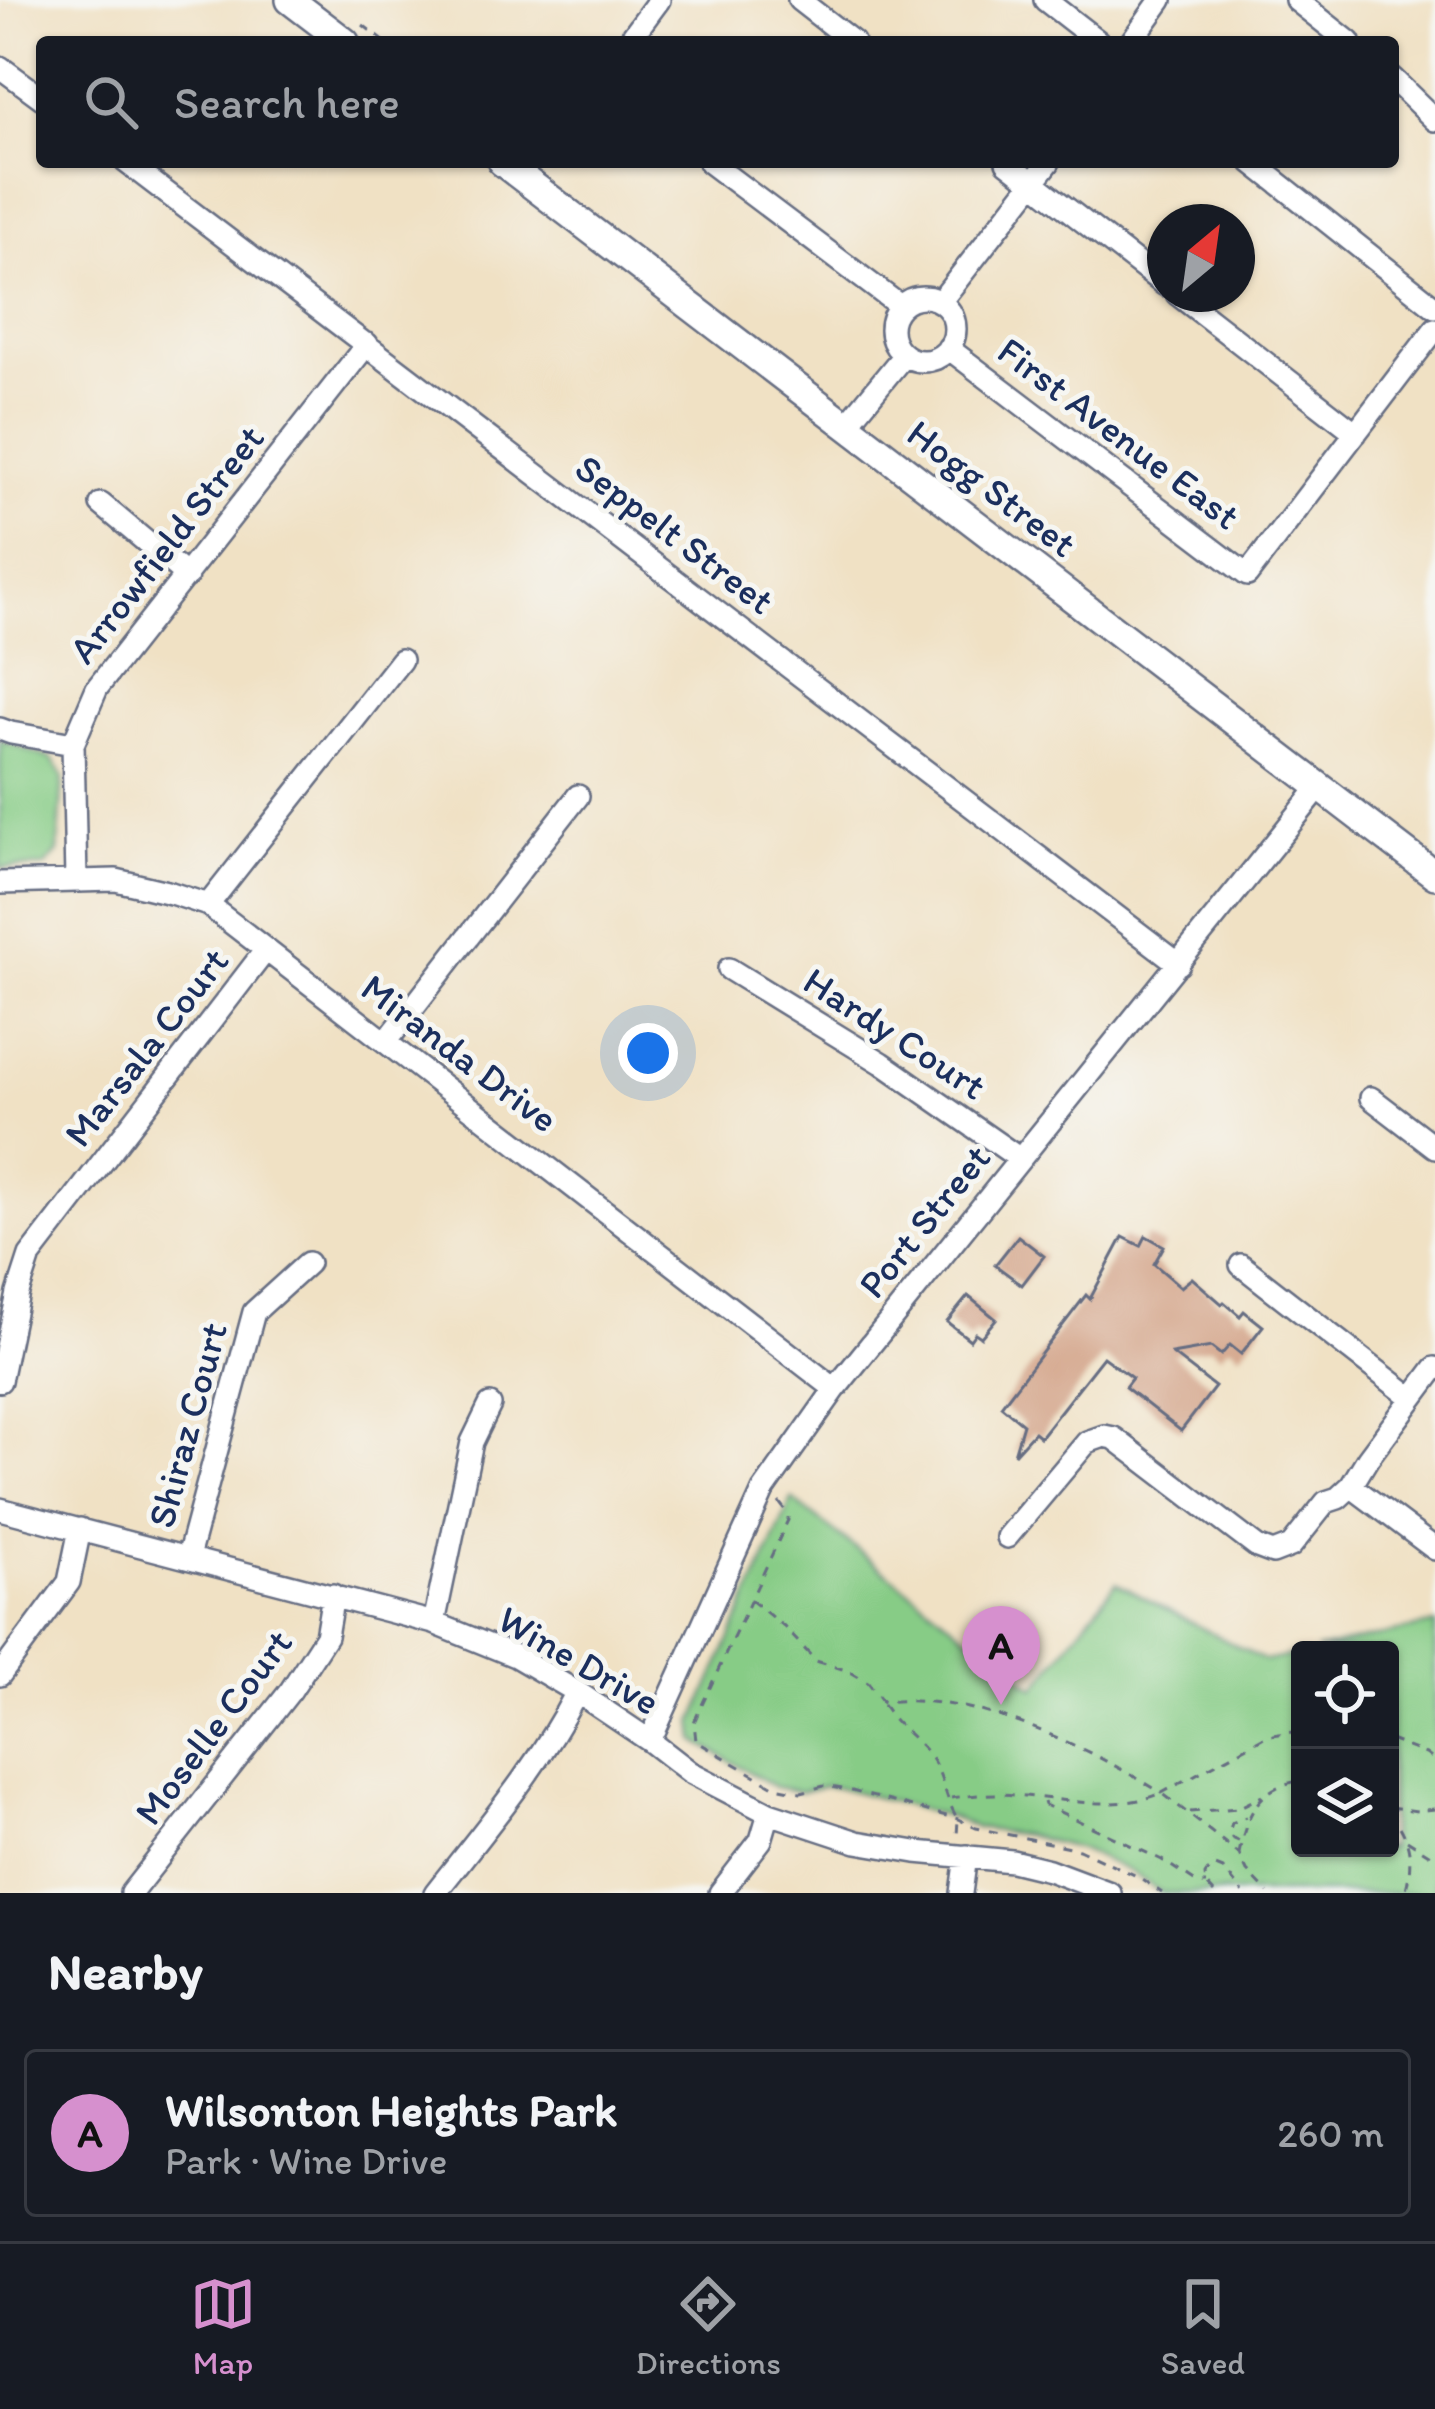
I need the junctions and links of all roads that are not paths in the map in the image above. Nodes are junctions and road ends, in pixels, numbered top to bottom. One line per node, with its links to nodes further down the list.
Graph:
1 (290, 0): 7 (street)
2 (659, 0): 8 (street)
3 (799, 0): 9 (street)
4 (1045, 0): 10 (street)
5 (1160, 0): 11 (street)
6 (1296, 0): 12 (street)
7 (337, 36)
8 (632, 36)
9 (845, 36)
10 (1092, 36)
11 (1136, 36)
12 (1341, 36)
13 (0, 67): 15 (street)
14 (1399, 85): 16 (street)
15 (36, 94)
16 (1435, 120)
17 (134, 168): 30 (street, Seppelt Street)
18 (510, 168): 33 (street, Hogg Street)
19 (717, 168): 26 (street)
20 (1015, 168): 23 (street)
21 (1045, 168): 23 (street)
22 (1260, 168): 27 (street)
23 (1034, 183): 24 (street); 25 (street)
24 (1147, 271)
25 (940, 302): 26 (street); 31 (street)
26 (900, 306): 32 (street)
27 (1435, 307)
28 (1200, 312): 34 (street)
29 (1435, 328): 34 (street)
30 (367, 344): 36 (street, Arrowfield Street); 47 (street, Seppelt Street)
31 (948, 348): 32 (street); 34 (street, First Avenue East)
32 (904, 355): 33 (street)
33 (846, 426): 40 (street, Hogg Street)
34 (1356, 433)
35 (100, 504): 36 (street)
36 (187, 576): 39 (street, Arrowfield Street)
37 (401, 660): 45 (street)
38 (0, 729): 39 (street)
39 (73, 744): 43 (street, Arrowfield Street)
40 (1320, 787): 42 (street, Hogg Street); 47 (street, Port Street)
41 (578, 796): 49 (street)
42 (1435, 875)
43 (76, 880): 44 (street, Miranda Drive); 45 (street, Miranda Drive)
44 (0, 883)
45 (208, 905): 46 (street, Miranda Drive)
46 (266, 951): 49 (street, Miranda Drive); 56 (street, Marsala Court)
47 (1179, 964): 52 (street, Port Street)
48 (729, 969): 52 (street, Hardy Court)
49 (387, 1041): 57 (street, Miranda Drive)
50 (1371, 1098): 51 (street)
51 (1435, 1148)
52 (1020, 1159): 57 (street, Port Street)
53 (308, 1263): 65 (street, Shiraz Court)
54 (1241, 1264): 58 (street)
55 (1435, 1368): 58 (street)
56 (0, 1381)
57 (835, 1389): 70 (street, Port Street)
58 (1412, 1398): 60 (street)
59 (490, 1405): 67 (street)
60 (1351, 1486): 63 (street); 64 (street)
61 (0, 1508): 62 (street, Wine Drive)
62 (80, 1529): 65 (street, Wine Drive); 68 (street)
63 (1007, 1537)
64 (1435, 1550)
65 (188, 1557): 66 (street, Wine Drive)
66 (333, 1595): 67 (street, Wine Drive); 73 (street, Moselle Court)
67 (434, 1623): 69 (street, Wine Drive)
68 (0, 1675)
69 (577, 1692): 70 (street, Wine Drive); 74 (street)
70 (650, 1741): 71 (street, Wine Drive)
71 (769, 1814): 72 (street, Wine Drive); 75 (street)
72 (960, 1856): 76 (street); 77 (street, Wine Drive)
73 (131, 1893)
74 (435, 1893)
75 (720, 1893)
76 (961, 1893)
77 (1110, 1893)

